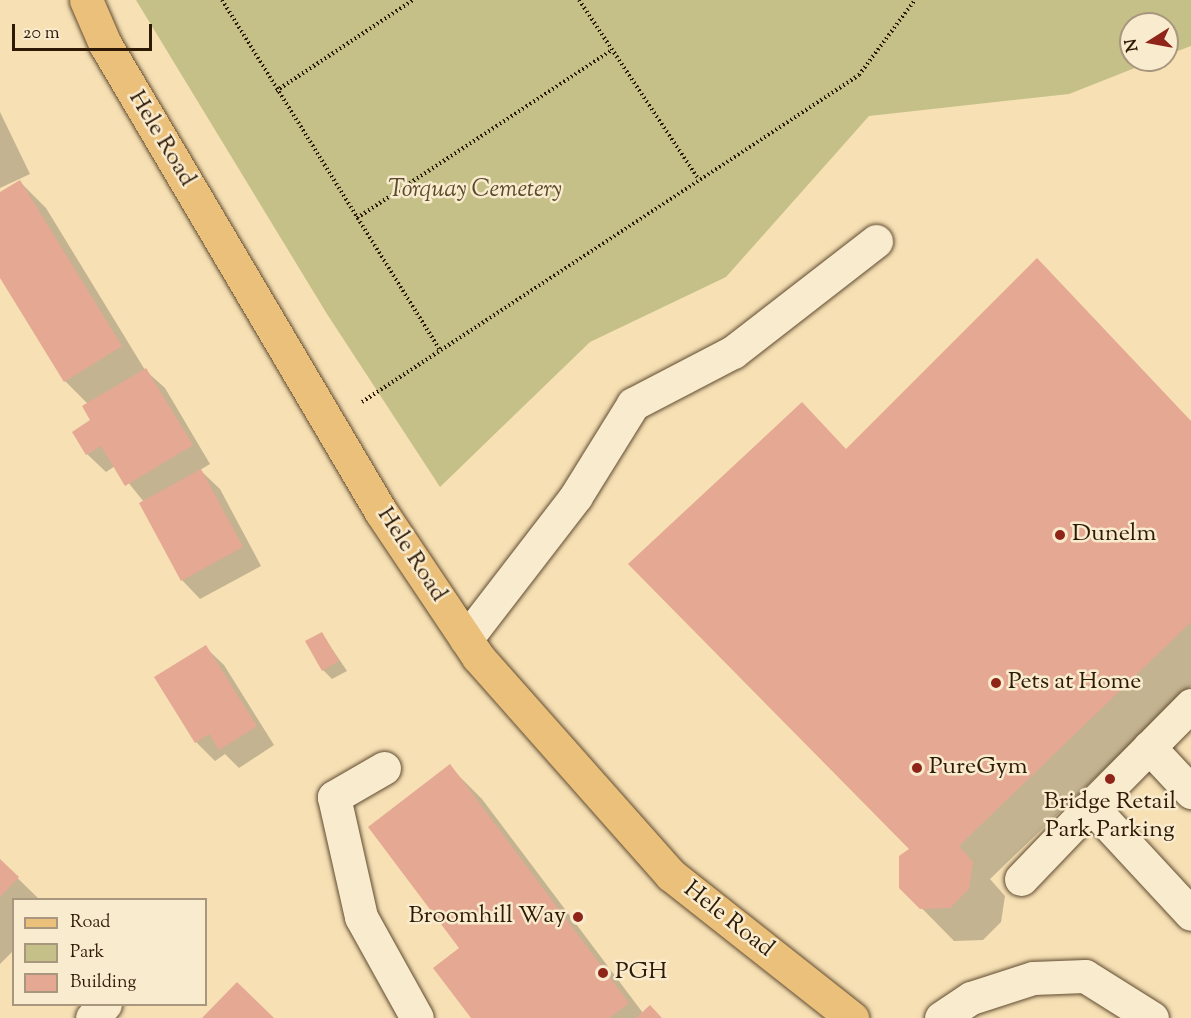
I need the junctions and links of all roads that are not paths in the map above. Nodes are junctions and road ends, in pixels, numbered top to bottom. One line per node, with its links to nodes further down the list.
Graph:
1 (86, 0): 3 (main road, Hele Road)
2 (876, 241): 3 (lane)
3 (466, 639): 14 (main road, Hele Road)
4 (1191, 705): 5 (lane)
5 (1149, 747): 7 (lane); 8 (lane)
6 (384, 768): 13 (lane)
7 (1191, 792)
8 (1091, 806): 9 (lane); 10 (lane)
9 (1021, 879)
10 (1191, 914)
11 (104, 1006): 12 (lane)
12 (92, 1018)
13 (417, 1018)
14 (852, 1018)
15 (941, 1018): 16 (lane)
16 (1152, 1018)

